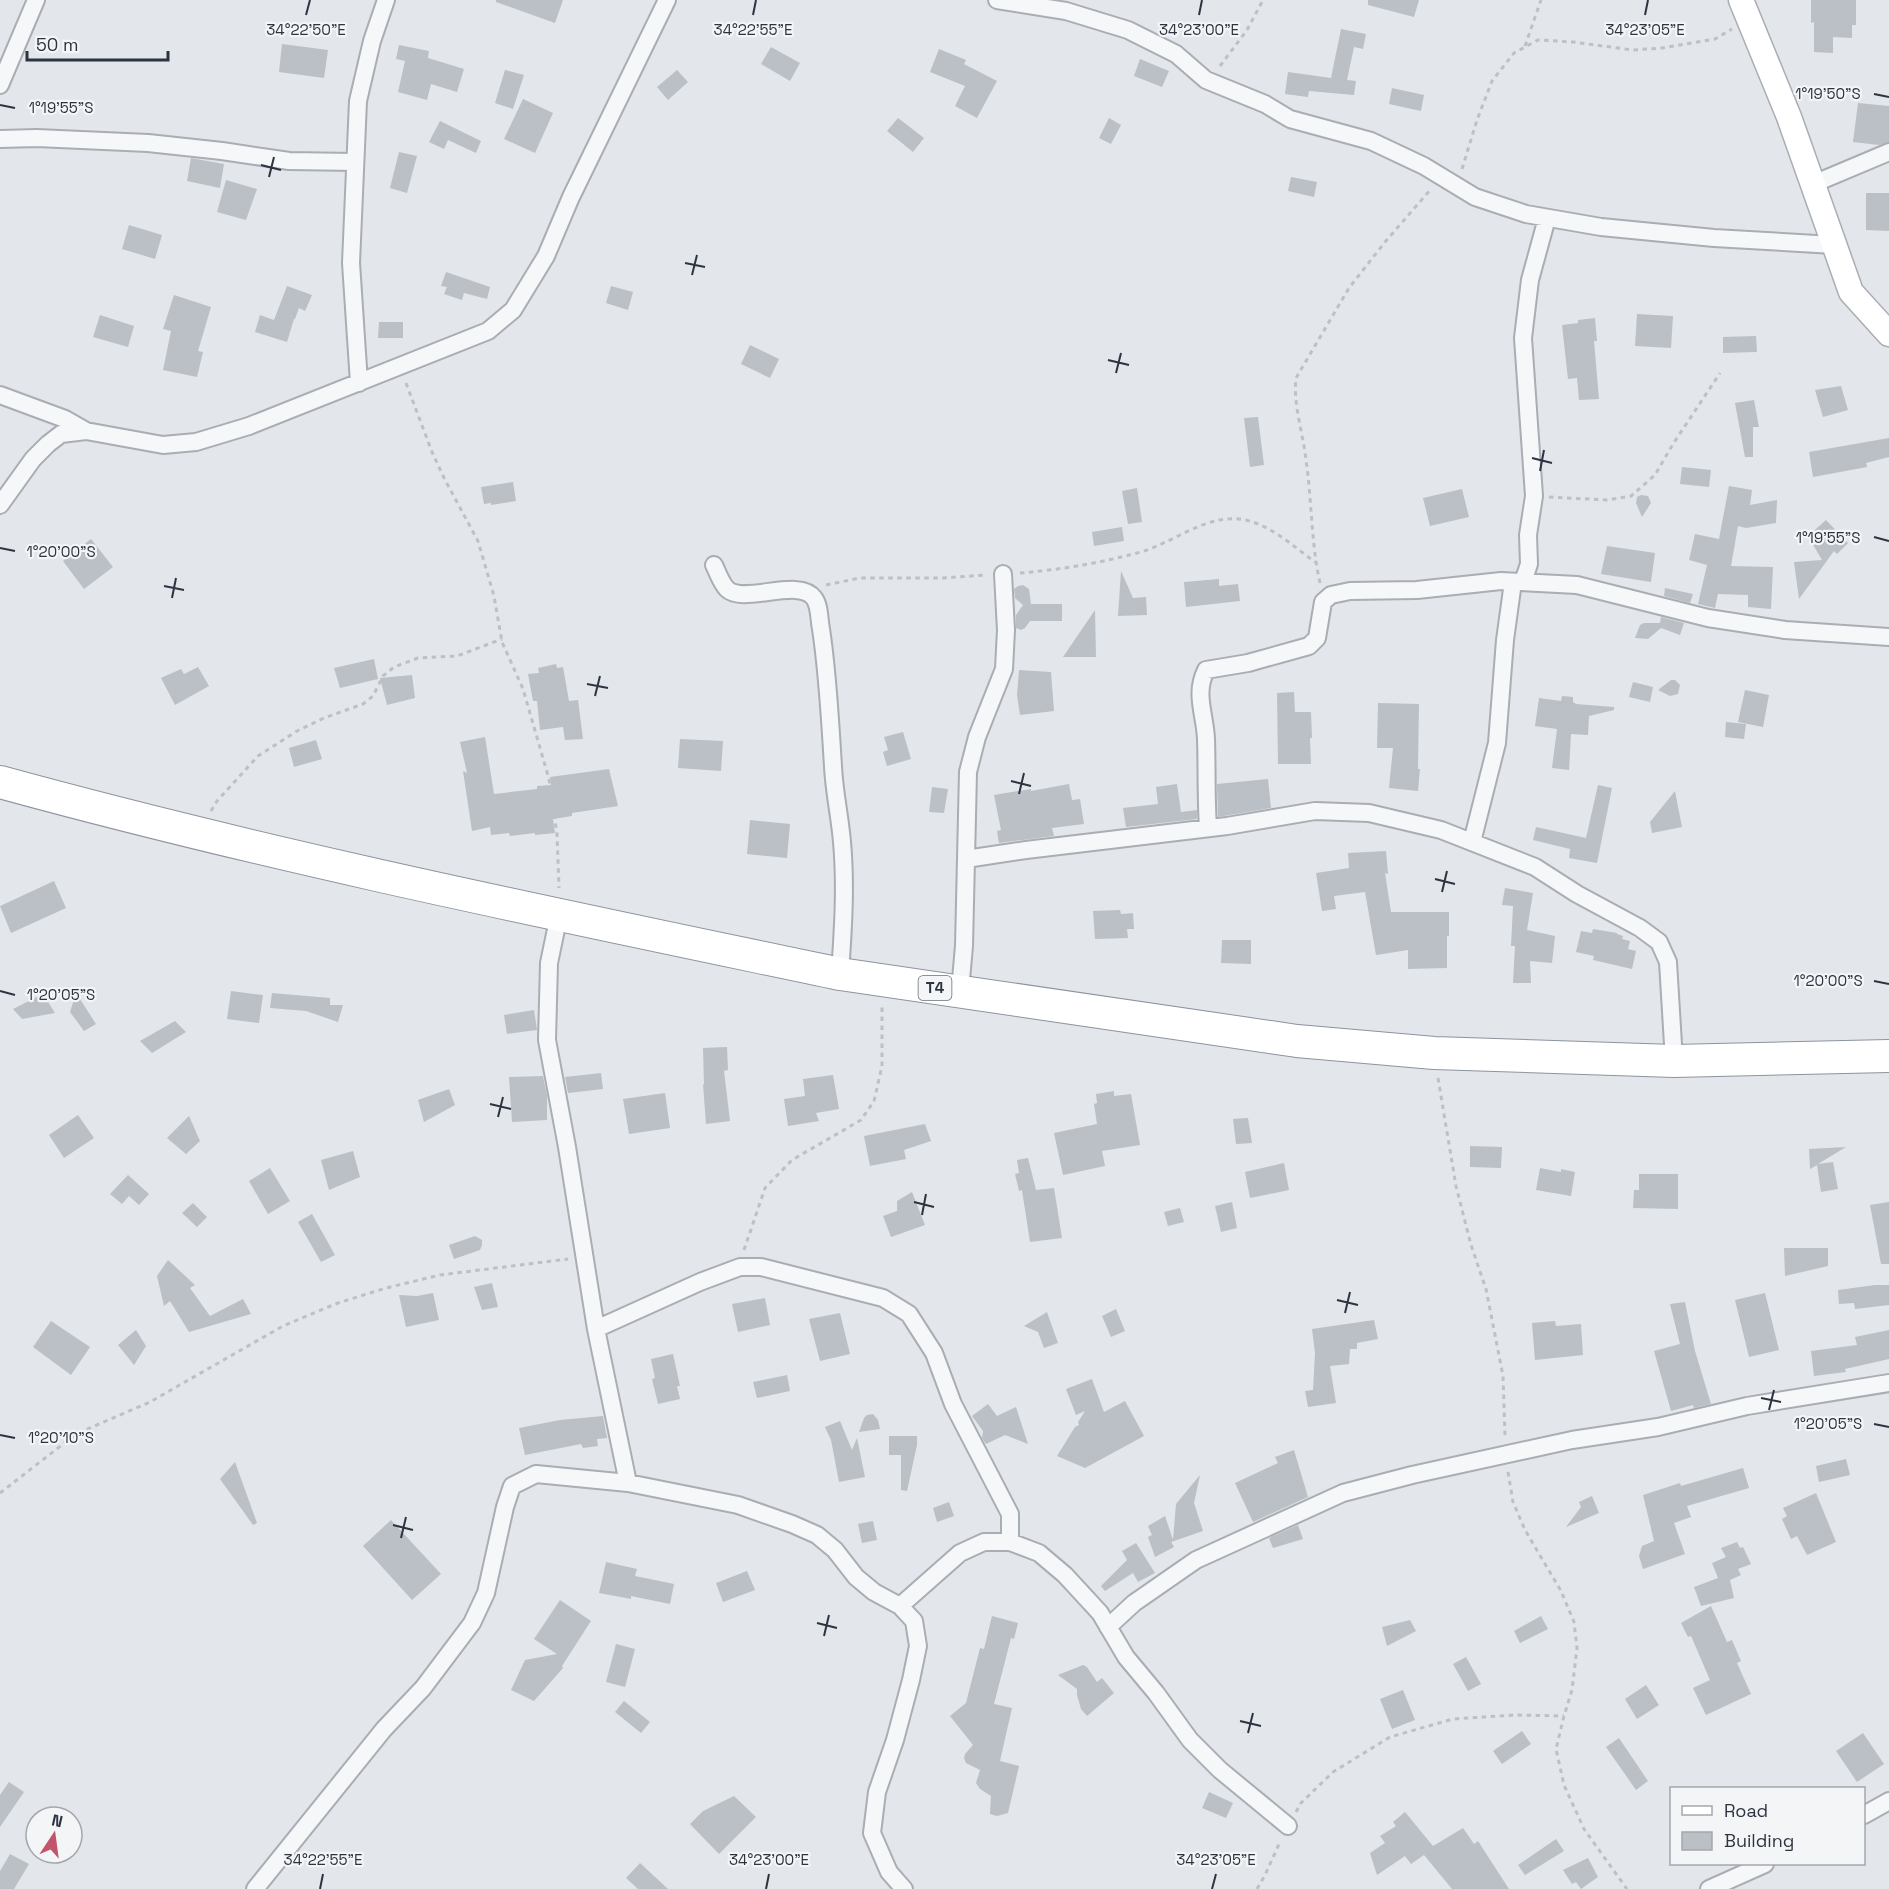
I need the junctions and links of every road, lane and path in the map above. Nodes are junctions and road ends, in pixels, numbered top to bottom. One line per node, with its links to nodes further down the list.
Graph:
1 (36, 0): 10 (street)
2 (386, 0): 13 (street)
3 (667, 0): 20 (street)
4 (997, 0): 9 (street)
5 (1263, 0): 9 (path)
6 (1541, 0): 8 (path)
7 (1745, 10): 8 (path); 15 (street)
8 (1524, 48): 16 (path)
9 (1206, 80): 14 (street)
10 (0, 85)
11 (0, 139): 13 (street)
12 (1889, 152): 15 (street)
13 (355, 162): 22 (street)
14 (1442, 177): 16 (street); 27 (path)
15 (1812, 184): 18 (street)
16 (1457, 186): 17 (street)
17 (1546, 218): 18 (street); 25 (street)
18 (1834, 245): 19 (street)
19 (1889, 334)
20 (401, 367): 22 (street); 34 (path)
21 (1719, 373): 25 (path)
22 (359, 383): 24 (street)
23 (0, 394): 24 (street)
24 (86, 431): 26 (street)
25 (1534, 496): 30 (street)
26 (0, 505)
27 (1316, 562): 29 (path); 32 (path)
28 (714, 565): 31 (street)
29 (1003, 574): 31 (path); 39 (street)
30 (1518, 582): 32 (street); 33 (street); 38 (street)
31 (807, 593): 41 (street)
32 (1323, 602): 36 (street)
33 (1889, 637)
34 (502, 639): 37 (path); 40 (path)
35 (0, 782): 37 (highway, T4)
36 (1208, 828): 38 (street); 39 (street)
37 (196, 833): 40 (highway, T4)
38 (1472, 842): 46 (street)
39 (966, 859): 43 (street)
40 (559, 915): 41 (highway, T4); 47 (street)
41 (840, 974): 42 (highway, T4)
42 (882, 981): 43 (highway, T4); 48 (path)
43 (960, 991): 44 (highway, T4)
44 (1434, 1053): 46 (highway, T4); 51 (path)
45 (1889, 1056): 46 (highway, T4)
46 (1674, 1061)
47 (585, 1257): 49 (street); 53 (path)
48 (740, 1267): 49 (street); 54 (street)
49 (596, 1329): 52 (street)
50 (1889, 1383): 51 (street)
51 (1506, 1454): 56 (street); 57 (path)
52 (628, 1483): 55 (street); 62 (street)
53 (0, 1492)
54 (1010, 1542): 55 (street); 56 (street)
55 (900, 1606): 63 (street)
56 (1108, 1627): 60 (street)
57 (1564, 1716): 60 (path); 65 (path)
58 (1889, 1801): 59 (street)
59 (1865, 1814)
60 (1288, 1826): 64 (path)
61 (1761, 1865): 66 (street)
62 (255, 1889)
63 (904, 1889)
64 (1257, 1889)
65 (1627, 1889)
66 (1709, 1889)

